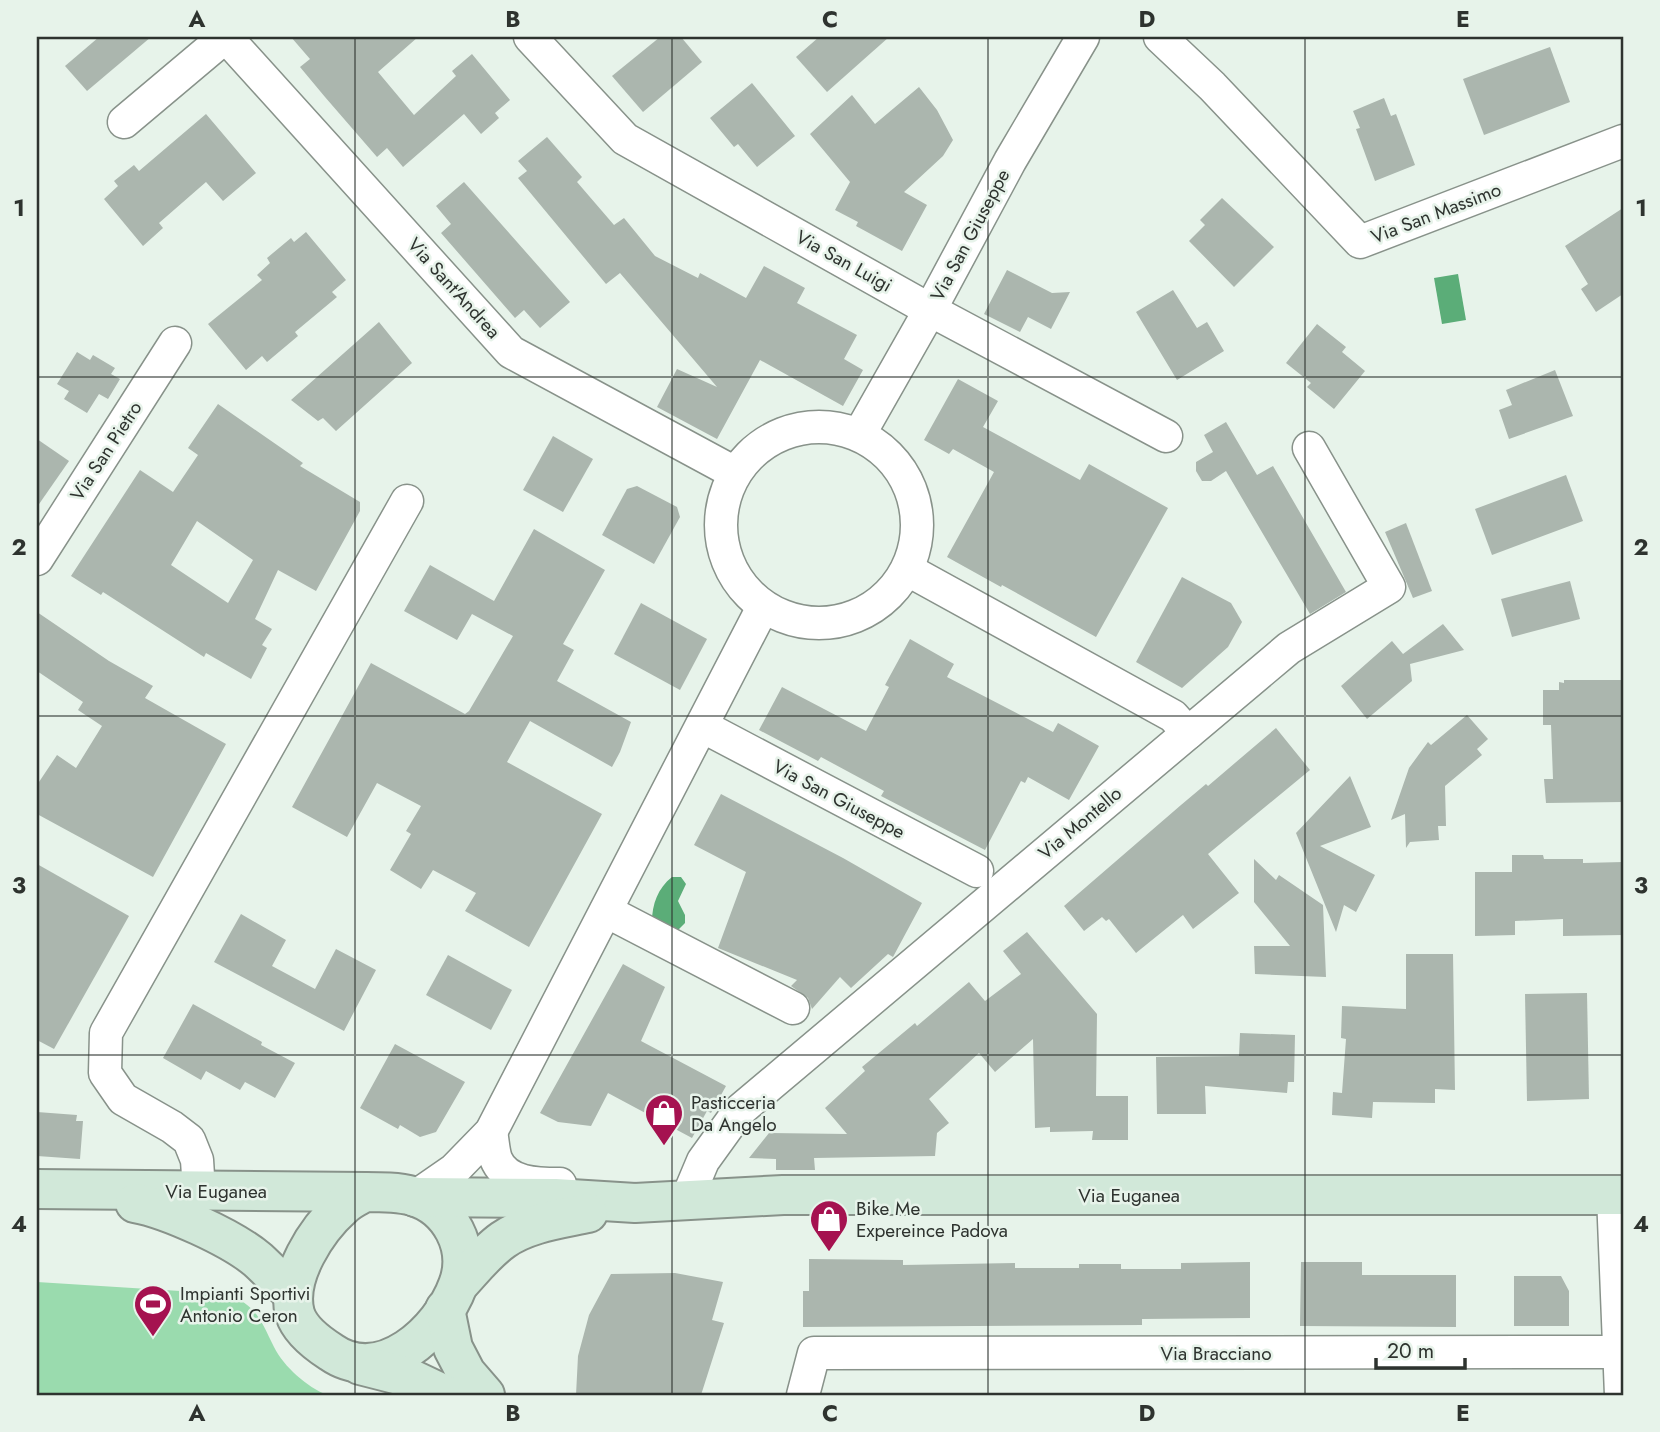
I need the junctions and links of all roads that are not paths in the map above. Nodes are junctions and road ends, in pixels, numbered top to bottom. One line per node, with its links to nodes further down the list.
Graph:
1 (225, 37): 5 (street, Via Sant'Andrea); 12 (street, Via Sant'Andrea)
2 (1083, 37): 7 (street, Via San Giuseppe)
3 (1160, 37): 6 (street, Via San Massimo)
4 (547, 43): 7 (street, Via San Luigi)
5 (124, 122)
6 (1623, 141)
7 (930, 310): 9 (street, Via San Giuseppe); 10 (street, Via San Luigi)
8 (175, 343): 14 (street, Via San Pietro)
9 (859, 435): 12 (street); 15 (street)
10 (1166, 436)
11 (1309, 448): 18 (street, Via Montello)
12 (735, 472): 16 (street)
13 (407, 501): 24 (street)
14 (37, 559)
15 (908, 570): 16 (street); 18 (street)
16 (763, 607): 17 (street)
17 (702, 726): 19 (street, Via San Giuseppe); 20 (street)
18 (1188, 733): 29 (street, Via Montello)
19 (977, 871)
20 (606, 911): 21 (street); 22 (street)
21 (793, 1008)
22 (491, 1132): 27 (street); 28 (street); 30 (street)
23 (52, 1190): 24 (street, Via Euganea); 32 (street, Via Euganea)
24 (199, 1191): 25 (street, Via Euganea)
25 (365, 1192): 27 (street, Via Euganea); 32 (street)
26 (1618, 1195): 29 (street, Via Euganea); 33 (street)
27 (415, 1197): 28 (street, Via Euganea); 31 (street, Via Euganea)
28 (480, 1197): 30 (street, Via Euganea); 31 (street)
29 (687, 1199): 30 (street, Via Euganea)
30 (635, 1203): 31 (street, Via Euganea)
31 (455, 1284): 34 (street, Via Euganea); 36 (street)
32 (293, 1294): 34 (street, Via Euganea)
33 (1621, 1352): 37 (street, Via Bracciano); 38 (street)
34 (358, 1364): 35 (street)
35 (445, 1395)
36 (485, 1395)
37 (803, 1395)
38 (1621, 1395)

